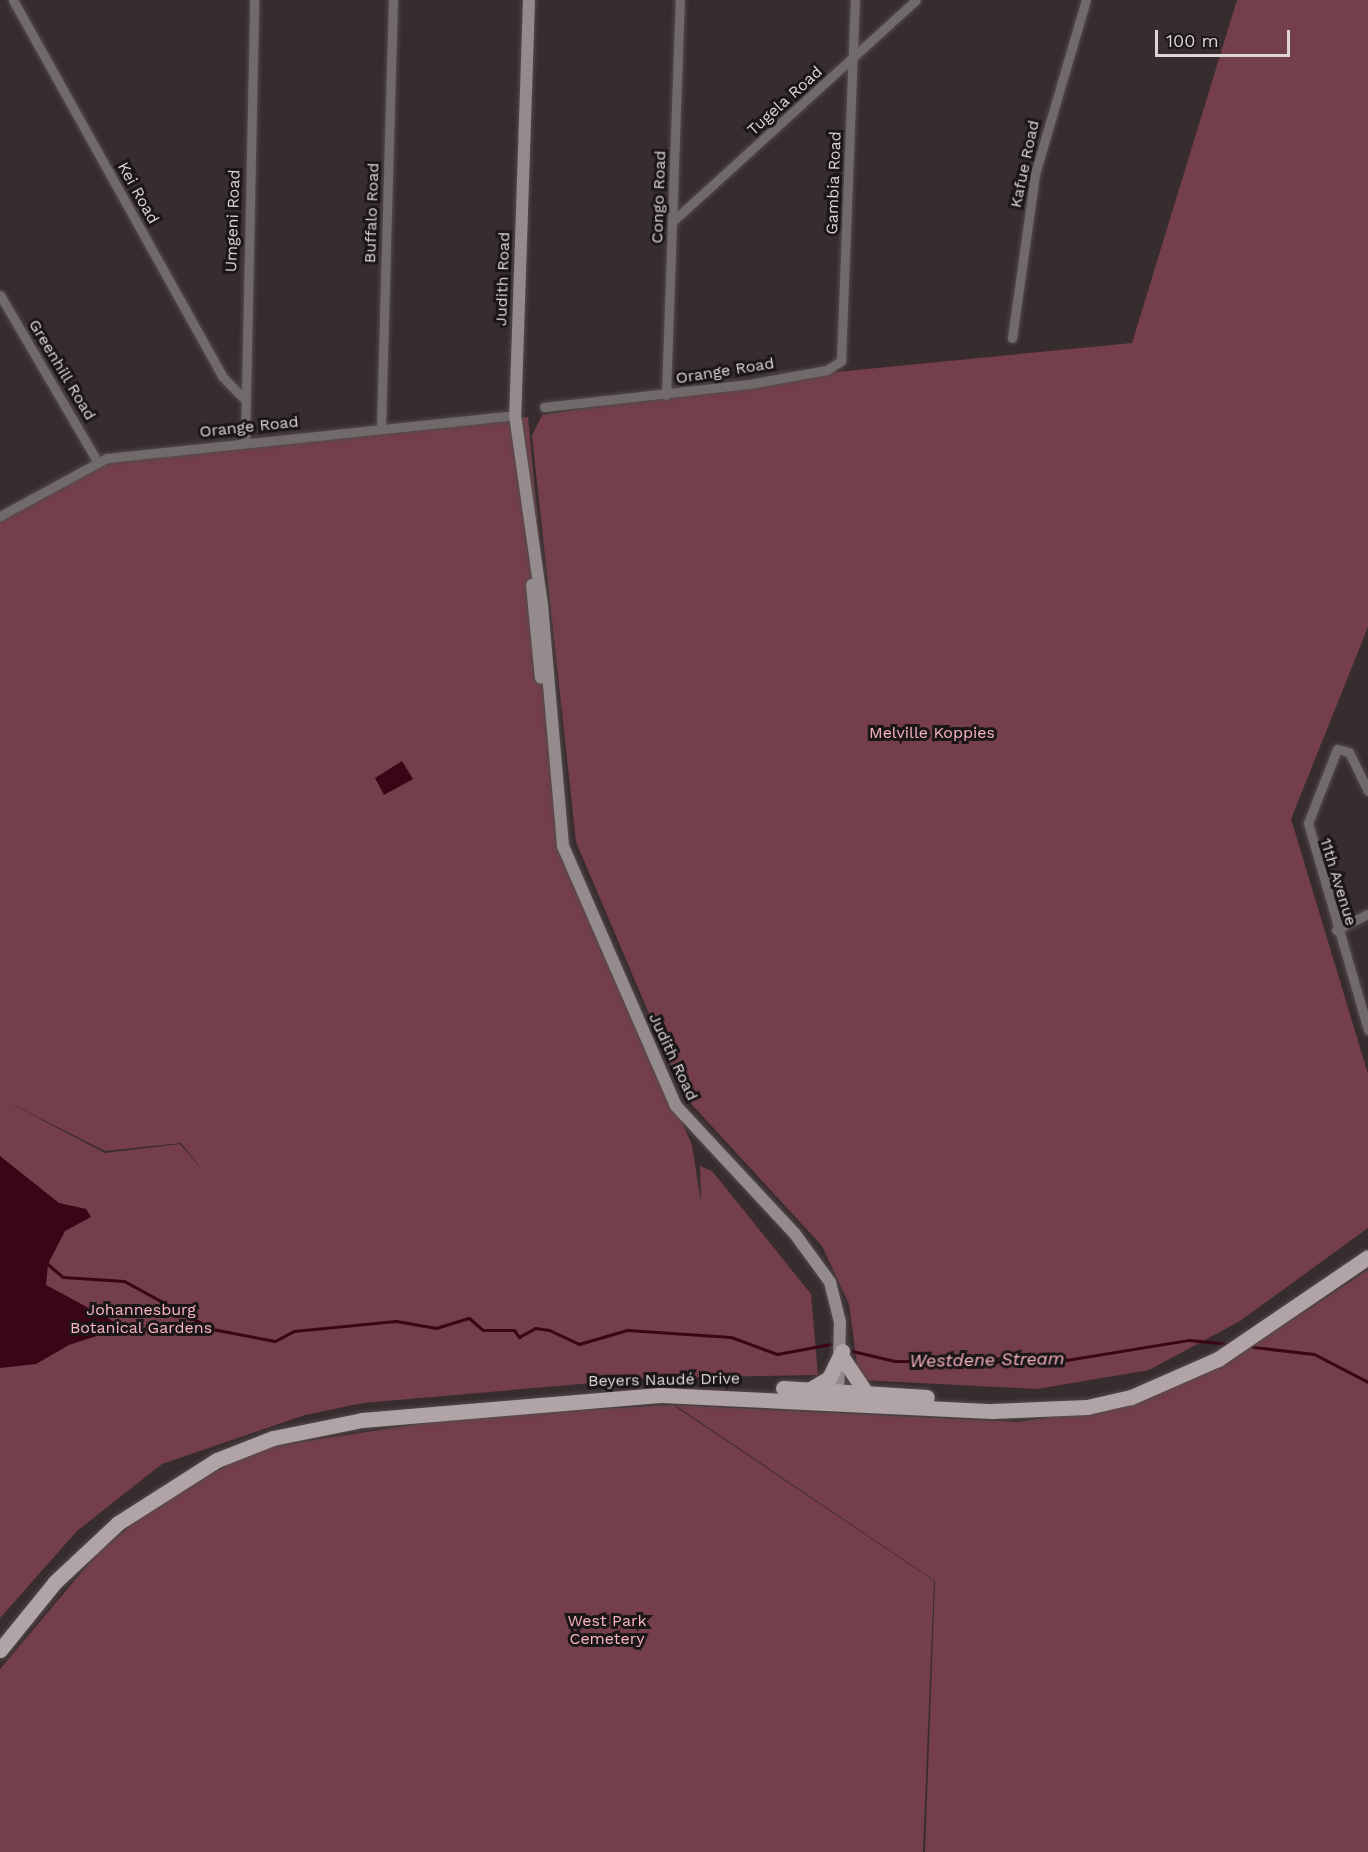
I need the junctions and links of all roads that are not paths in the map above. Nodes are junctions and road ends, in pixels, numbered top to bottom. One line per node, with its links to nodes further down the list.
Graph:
1 (13, 0): 15 (street, Kei Road)
2 (254, 0): 15 (street, Umgeni Road)
3 (393, 0): 18 (street, Buffalo Road)
4 (529, 0): 17 (street, Judith Road)
5 (680, 0): 10 (street, Congo Road)
6 (855, 0): 9 (street, Gambia Road)
7 (916, 0): 9 (street, Tugela Road)
8 (1086, 0): 12 (street, Kafue Road)
9 (853, 60): 10 (street, Tugela Road); 13 (street, Gambia Road)
10 (673, 221): 14 (street, Congo Road)
11 (0, 294): 20 (street, Greenhill Road)
12 (1012, 338)
13 (838, 365): 14 (street, Orange Road)
14 (666, 395): 16 (street, Orange Road)
15 (242, 397): 19 (street, Umgeni Road)
16 (544, 407)
17 (515, 415): 18 (street, Orange Road); 28 (street, Judith Road)
18 (381, 427): 19 (street, Orange Road)
19 (244, 443): 20 (street, Orange Road)
20 (97, 461): 21 (street, Orange Road)
21 (0, 516)
22 (1368, 791): 24 (street, 11th Avenue)
23 (1368, 914): 24 (street)
24 (1336, 930): 25 (street, 11th Avenue)
25 (1368, 1030)
26 (1368, 1246): 30 (main road, Beyers Naudé Drive)
27 (1368, 1257): 31 (main road, Beyers Naudé Drive)
28 (842, 1354): 29 (main road); 30 (main road); 31 (street, Judith Road)
29 (808, 1390): 31 (main road, Beyers Naudé Drive); 32 (main road, Beyers Naudé Drive)
30 (866, 1393): 31 (main road, Beyers Naudé Drive)
31 (838, 1397): 33 (main road, Beyers Naudé Drive)
32 (0, 1636)
33 (0, 1650)

